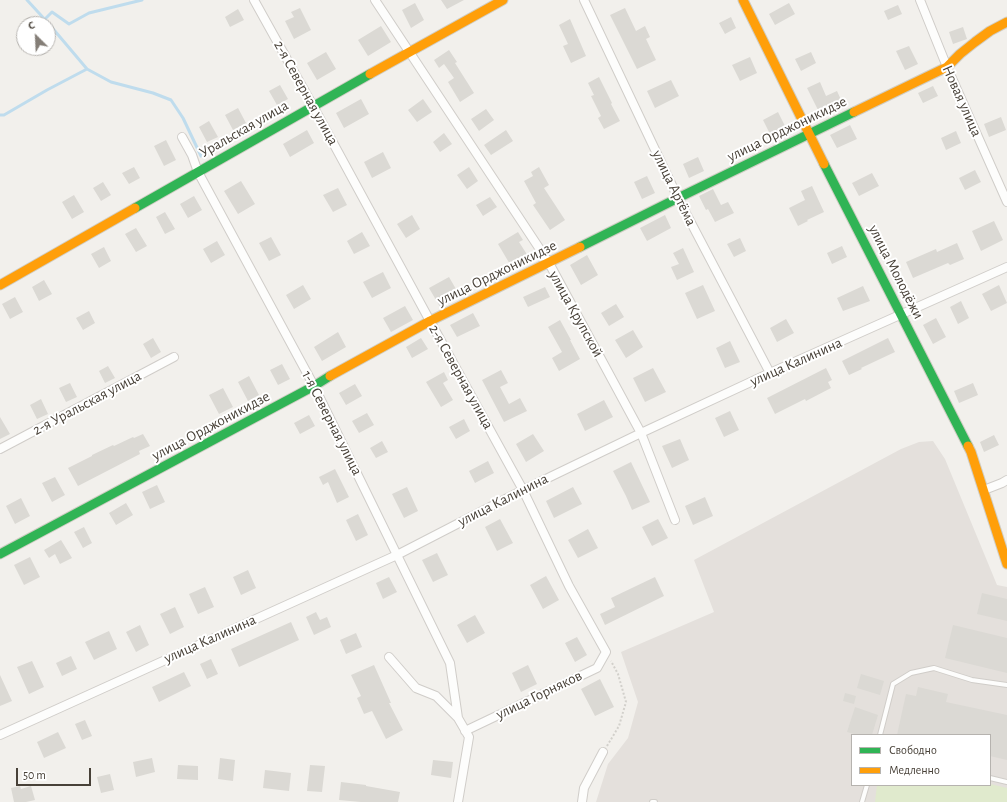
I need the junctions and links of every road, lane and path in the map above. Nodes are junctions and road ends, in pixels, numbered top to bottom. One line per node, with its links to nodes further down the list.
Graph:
1 (254, 0): 10 (street, 2-я Северная улица)
2 (375, 0): 8 (street, улица Крупской)
3 (503, 0): 8 (main road, Уральская улица)
4 (584, 0): 14 (street, улица Артёма)
5 (743, 0): 11 (main road, улица Молодёжи)
6 (920, 0): 9 (street, Новая улица)
7 (1007, 22): 9 (main road, улица Орджоникидзе)
8 (409, 53): 10 (main road, Уральская улица); 16 (street, улица Крупской)
9 (947, 67): 11 (main road, улица Орджоникидзе); 15 (street, Новая улица)
10 (314, 106): 13 (main road, Уральская улица); 20 (street, 2-я Северная улица)
11 (809, 134): 14 (main road, улица Орджоникидзе); 19 (main road, улица Молодёжи)
12 (182, 137): 13 (street, 1-я Северная улица)
13 (198, 172): 18 (main road, Уральская улица); 23 (street, 1-я Северная улица)
14 (678, 198): 16 (main road, улица Орджоникидзе); 22 (street, улица Артёма)
15 (1007, 202)
16 (549, 263): 20 (main road, улица Орджоникидзе); 24 (street, улица Крупской)
17 (1007, 267): 19 (street, улица Калинина)
18 (0, 285)
19 (902, 314): 22 (street, улица Калинина); 28 (main road, улица Молодёжи)
20 (430, 321): 23 (main road, улица Орджоникидзе); 27 (street, 2-я Северная улица)
21 (174, 357): 25 (street, 2-я Уральская улица)
22 (770, 373): 24 (street, улица Калинина)
23 (314, 386): 30 (main road, улица Орджоникидзе); 31 (street, 1-я Северная улица)
24 (641, 433): 27 (street, улица Калинина); 29 (street, улица Крупской)
25 (0, 449)
26 (1007, 480): 28 (street)
27 (523, 490): 31 (street, улица Калинина); 33 (street, 2-я Северная улица)
28 (984, 490): 32 (main road, улица Молодёжи)
29 (675, 520)
30 (0, 554)
31 (397, 555): 36 (street, 1-я Северная улица); 39 (street, улица Калинина)
32 (1007, 564)
33 (606, 652): 37 (street, улица Горняков); 40 (path)
34 (389, 657): 36 (street, 1-я Северная улица)
35 (1007, 685): 38 (lane)
36 (458, 718): 37 (street, 1-я Северная улица)
37 (465, 731): 44 (street, 1-я Северная улица)
38 (880, 734)
39 (0, 735)
40 (603, 752): 45 (street)
41 (991, 778): 42 (lane)
42 (1007, 782)
43 (867, 786): 48 (lane)
44 (458, 802)
45 (582, 802)
46 (652, 802): 47 (lane)
47 (656, 802)
48 (862, 802)

